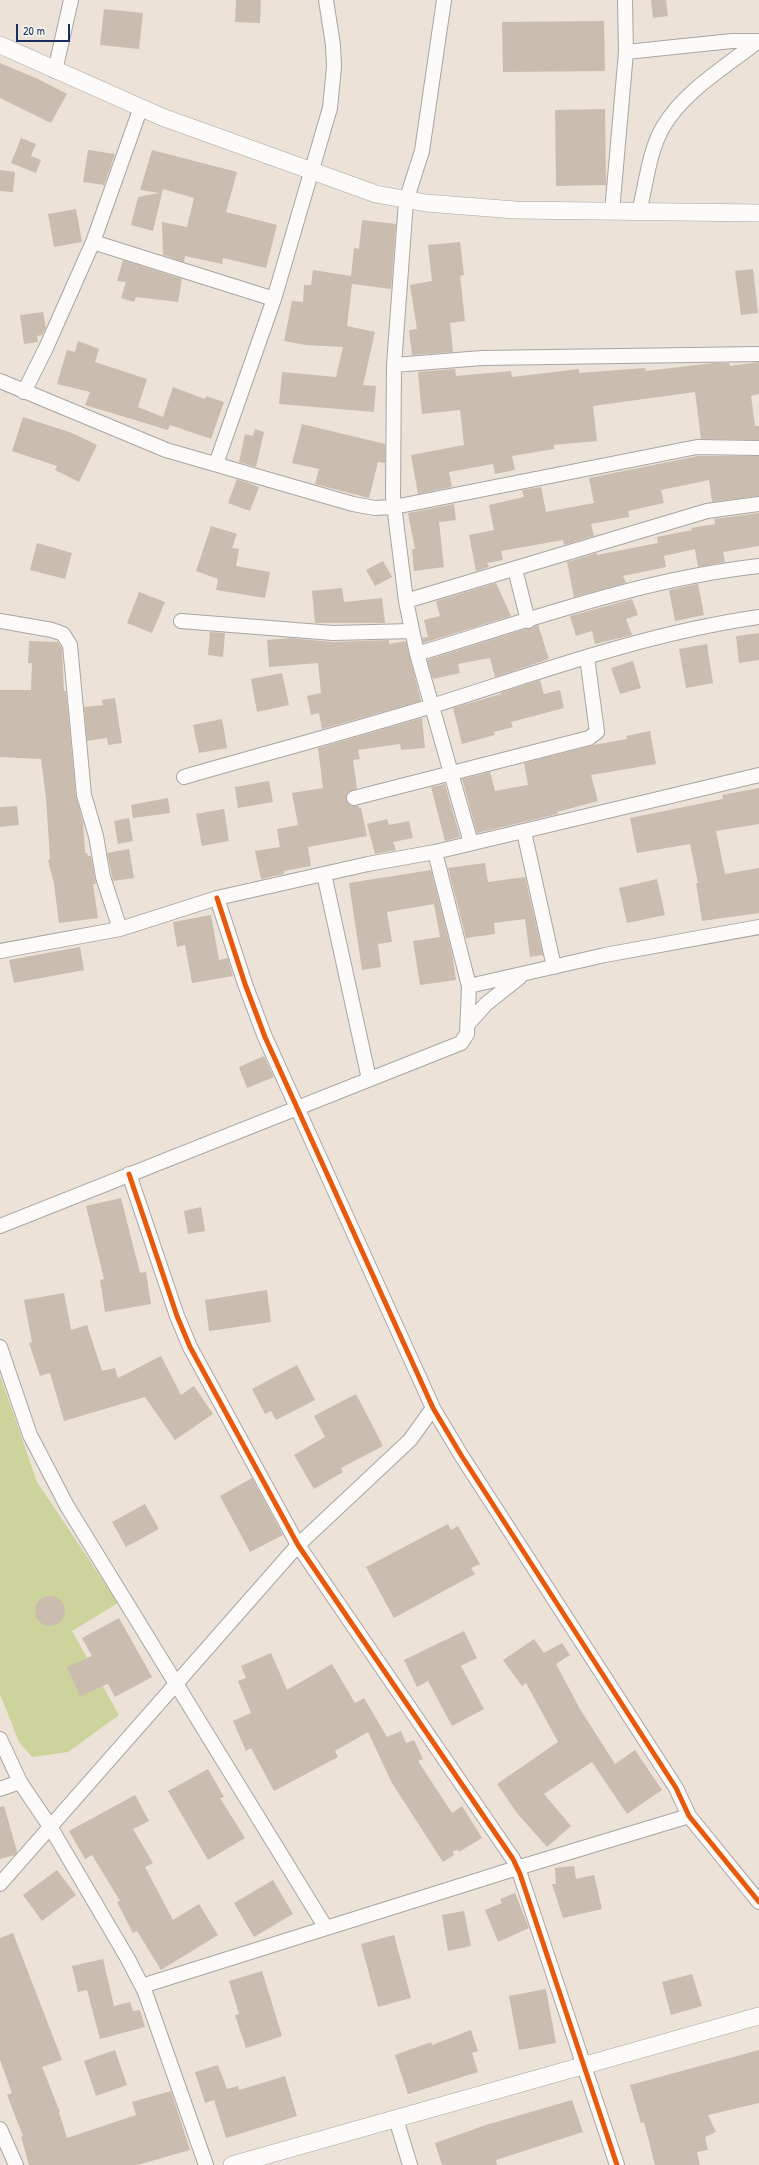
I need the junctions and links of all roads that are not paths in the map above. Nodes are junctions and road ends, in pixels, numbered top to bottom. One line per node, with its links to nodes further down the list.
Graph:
1 (71, 0): 8 (street)
2 (326, 0): 10 (street)
3 (444, 0): 11 (street)
4 (625, 0): 7 (street)
5 (759, 41): 7 (street); 13 (street)
6 (0, 45): 8 (street)
7 (626, 52): 12 (street)
8 (55, 71): 9 (street)
9 (141, 107): 10 (street); 15 (street)
10 (311, 171): 11 (street); 16 (street)
11 (406, 201): 12 (street); 18 (street)
12 (612, 212): 13 (street)
13 (639, 212): 14 (street)
14 (759, 213)
15 (93, 242): 16 (street); 20 (street)
16 (274, 299): 22 (street)
17 (759, 354): 18 (street)
18 (394, 365): 24 (street)
19 (0, 381): 20 (street)
20 (24, 392): 22 (street)
21 (759, 448): 24 (street)
22 (216, 464): 24 (street)
23 (759, 504): 26 (street)
24 (394, 508): 27 (street)
25 (759, 566): 31 (street)
26 (515, 569): 27 (street); 31 (street)
27 (406, 601): 32 (street)
28 (759, 618): 34 (street)
29 (0, 621): 46 (street)
30 (181, 621): 32 (street)
31 (528, 621): 33 (street)
32 (412, 631): 33 (street)
33 (417, 654): 35 (street)
34 (587, 657): 35 (street); 36 (street)
35 (431, 706): 36 (street); 38 (street)
36 (451, 774): 39 (street); 41 (street)
37 (759, 775): 40 (street)
38 (184, 777)
39 (354, 798)
40 (524, 832): 41 (street); 48 (street)
41 (471, 843): 42 (street)
42 (435, 852): 43 (street); 50 (street)
43 (324, 874): 44 (street); 52 (street)
44 (217, 898): 46 (street); 53 (street)
45 (759, 927): 48 (street)
46 (120, 929): 47 (street)
47 (0, 951)
48 (554, 966): 49 (street)
49 (528, 972): 50 (street); 51 (street)
50 (469, 986): 51 (street)
51 (468, 1024): 52 (street)
52 (370, 1079): 53 (street)
53 (298, 1108): 54 (street); 57 (street)
54 (129, 1174): 55 (street); 58 (street)
55 (0, 1226)
56 (0, 1347): 59 (street)
57 (433, 1408): 58 (street); 63 (street)
58 (298, 1545): 59 (street); 65 (street)
59 (175, 1684): 64 (street); 68 (street)
60 (0, 1740): 61 (street)
61 (20, 1782): 62 (street); 64 (street)
62 (0, 1789)
63 (690, 1816): 65 (street); 67 (street)
64 (51, 1828): 66 (street); 69 (street)
65 (517, 1868): 68 (street); 71 (street)
66 (0, 1884)
67 (759, 1902)
68 (326, 1928): 69 (street)
69 (142, 1986): 75 (street)
70 (759, 2016): 71 (street)
71 (585, 2066): 72 (street); 78 (street)
72 (396, 2119): 76 (street); 77 (street)
73 (0, 2129): 74 (street)
74 (16, 2165)
75 (206, 2165)
76 (232, 2165)
77 (410, 2165)
78 (617, 2165)

